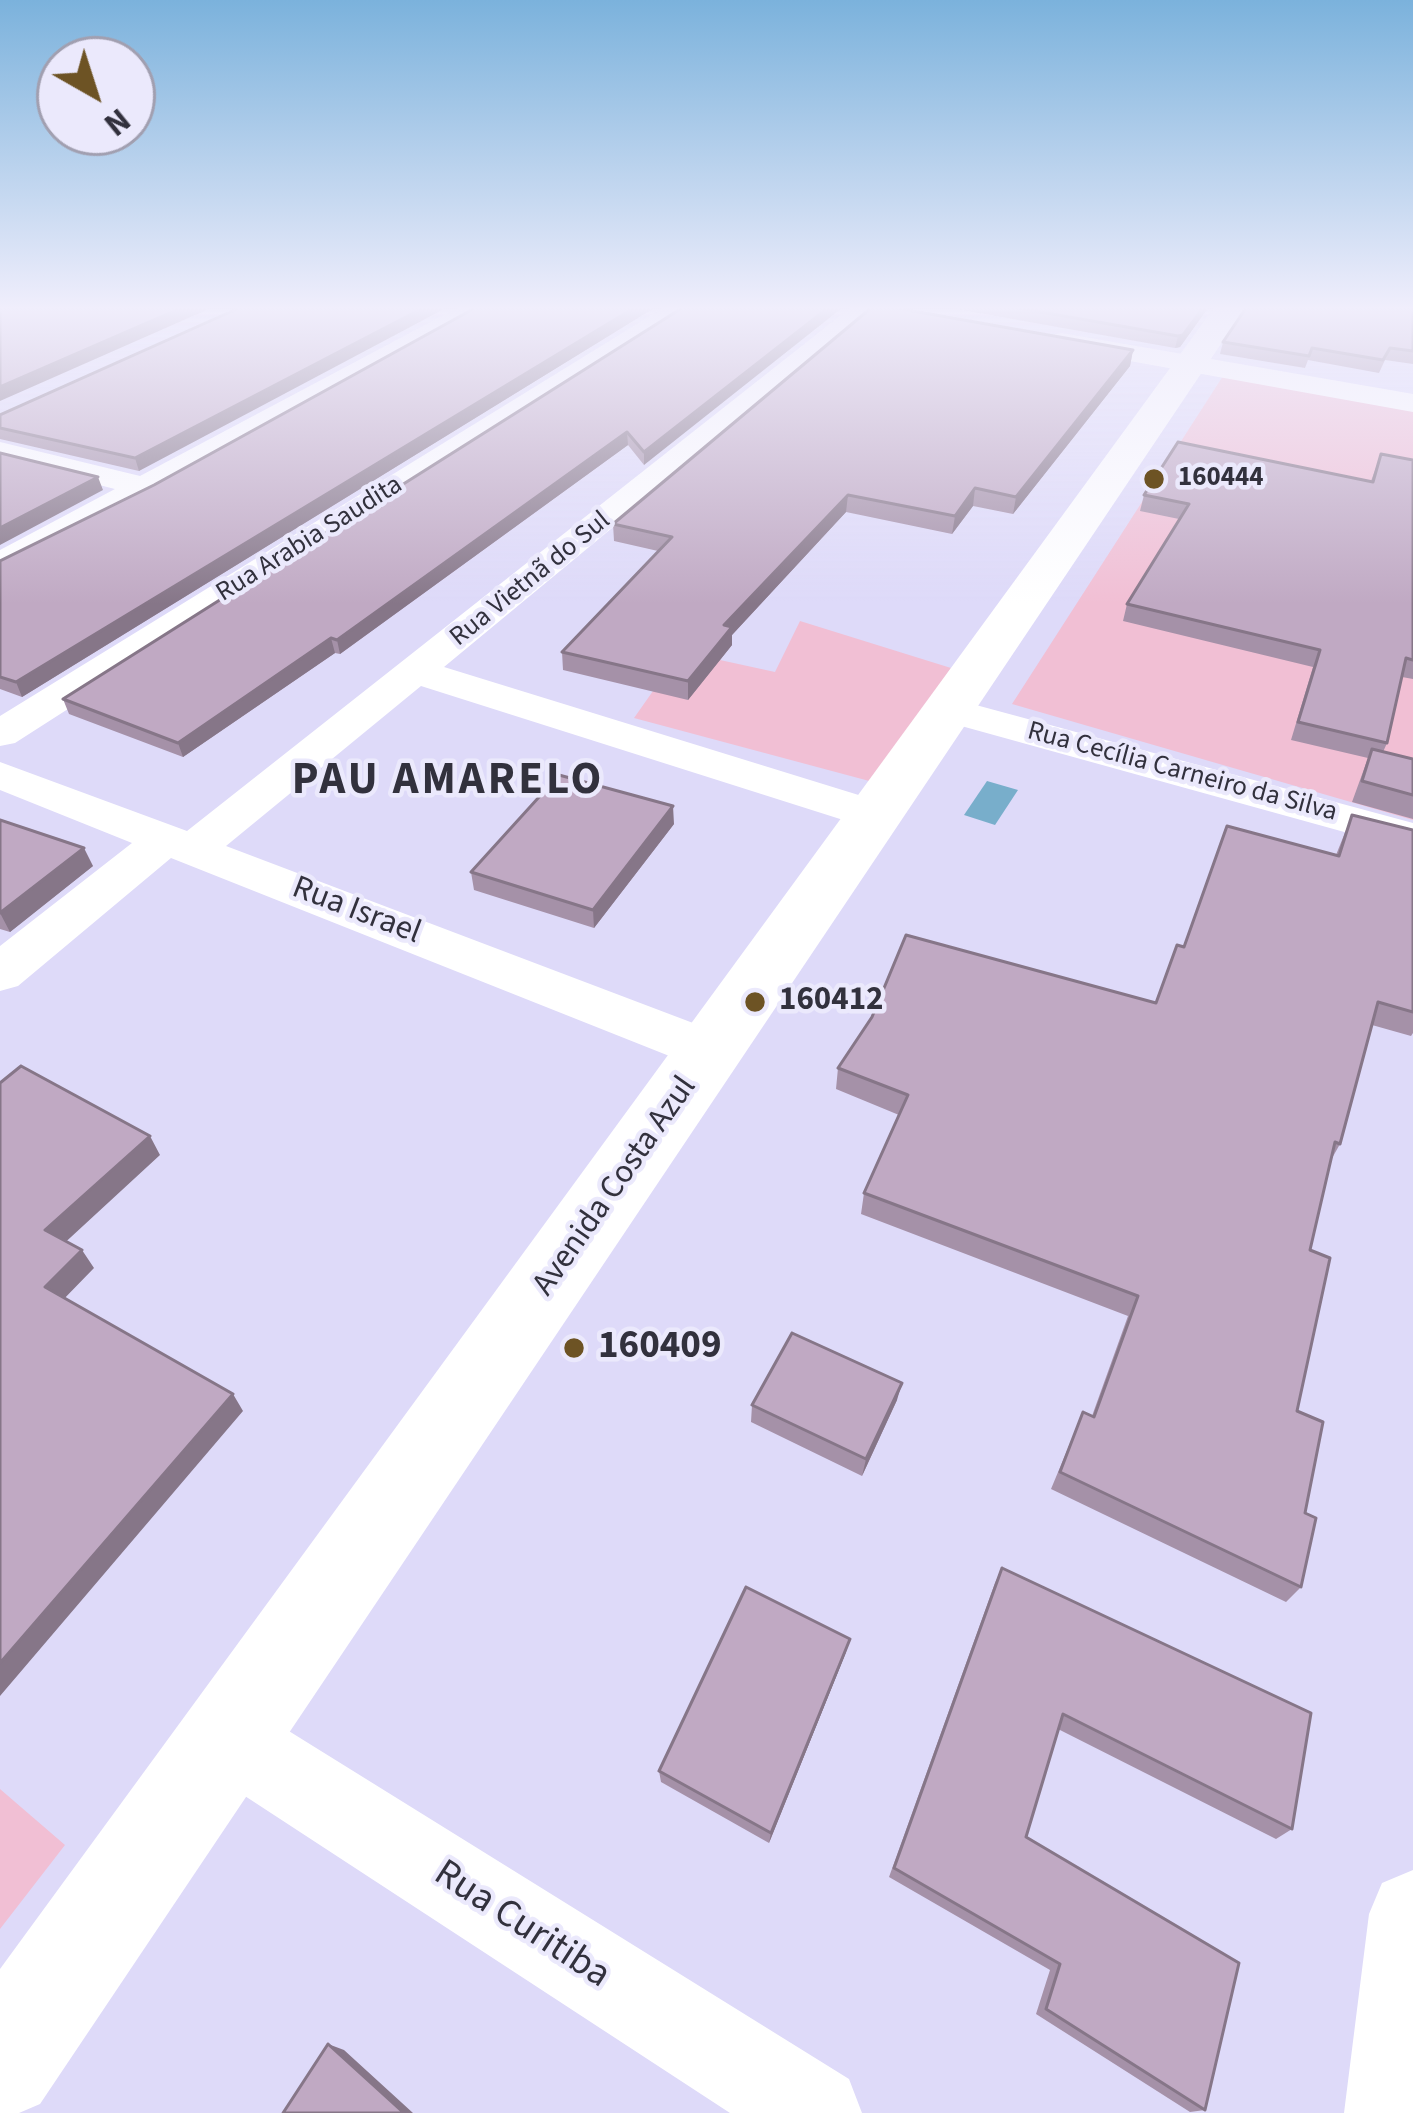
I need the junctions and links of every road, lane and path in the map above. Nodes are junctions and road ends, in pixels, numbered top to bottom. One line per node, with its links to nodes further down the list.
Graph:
1 (295, 407): 6 (street)
2 (523, 407): 10 (street, Rua Arabia Saudita)
3 (757, 407): 8 (street, Rua Vietnã do Sul)
4 (1160, 407): 9 (street, Avenida Costa Azul)
5 (0, 451): 6 (street)
6 (146, 487): 7 (street)
7 (0, 564)
8 (418, 672): 12 (street); 14 (street, Rua Vietnã do Sul)
9 (950, 710): 12 (street, Avenida Costa Azul); 13 (street, Rua Cecília Carneiro da Silva)
10 (0, 734)
11 (0, 775): 14 (street, Rua Israel)
12 (875, 815): 16 (street, Avenida Costa Azul)
13 (1413, 837)
14 (180, 844): 15 (street, Rua Vietnã do Sul); 16 (street, Rua Israel)
15 (0, 973)
16 (711, 1051): 17 (street, Avenida Costa Azul)
17 (227, 1738): 19 (street, Avenida Costa Azul); 20 (street, Rua Curitiba)
18 (1413, 1914): 21 (street)
19 (0, 2064)
20 (815, 2113)
21 (1391, 2113)

